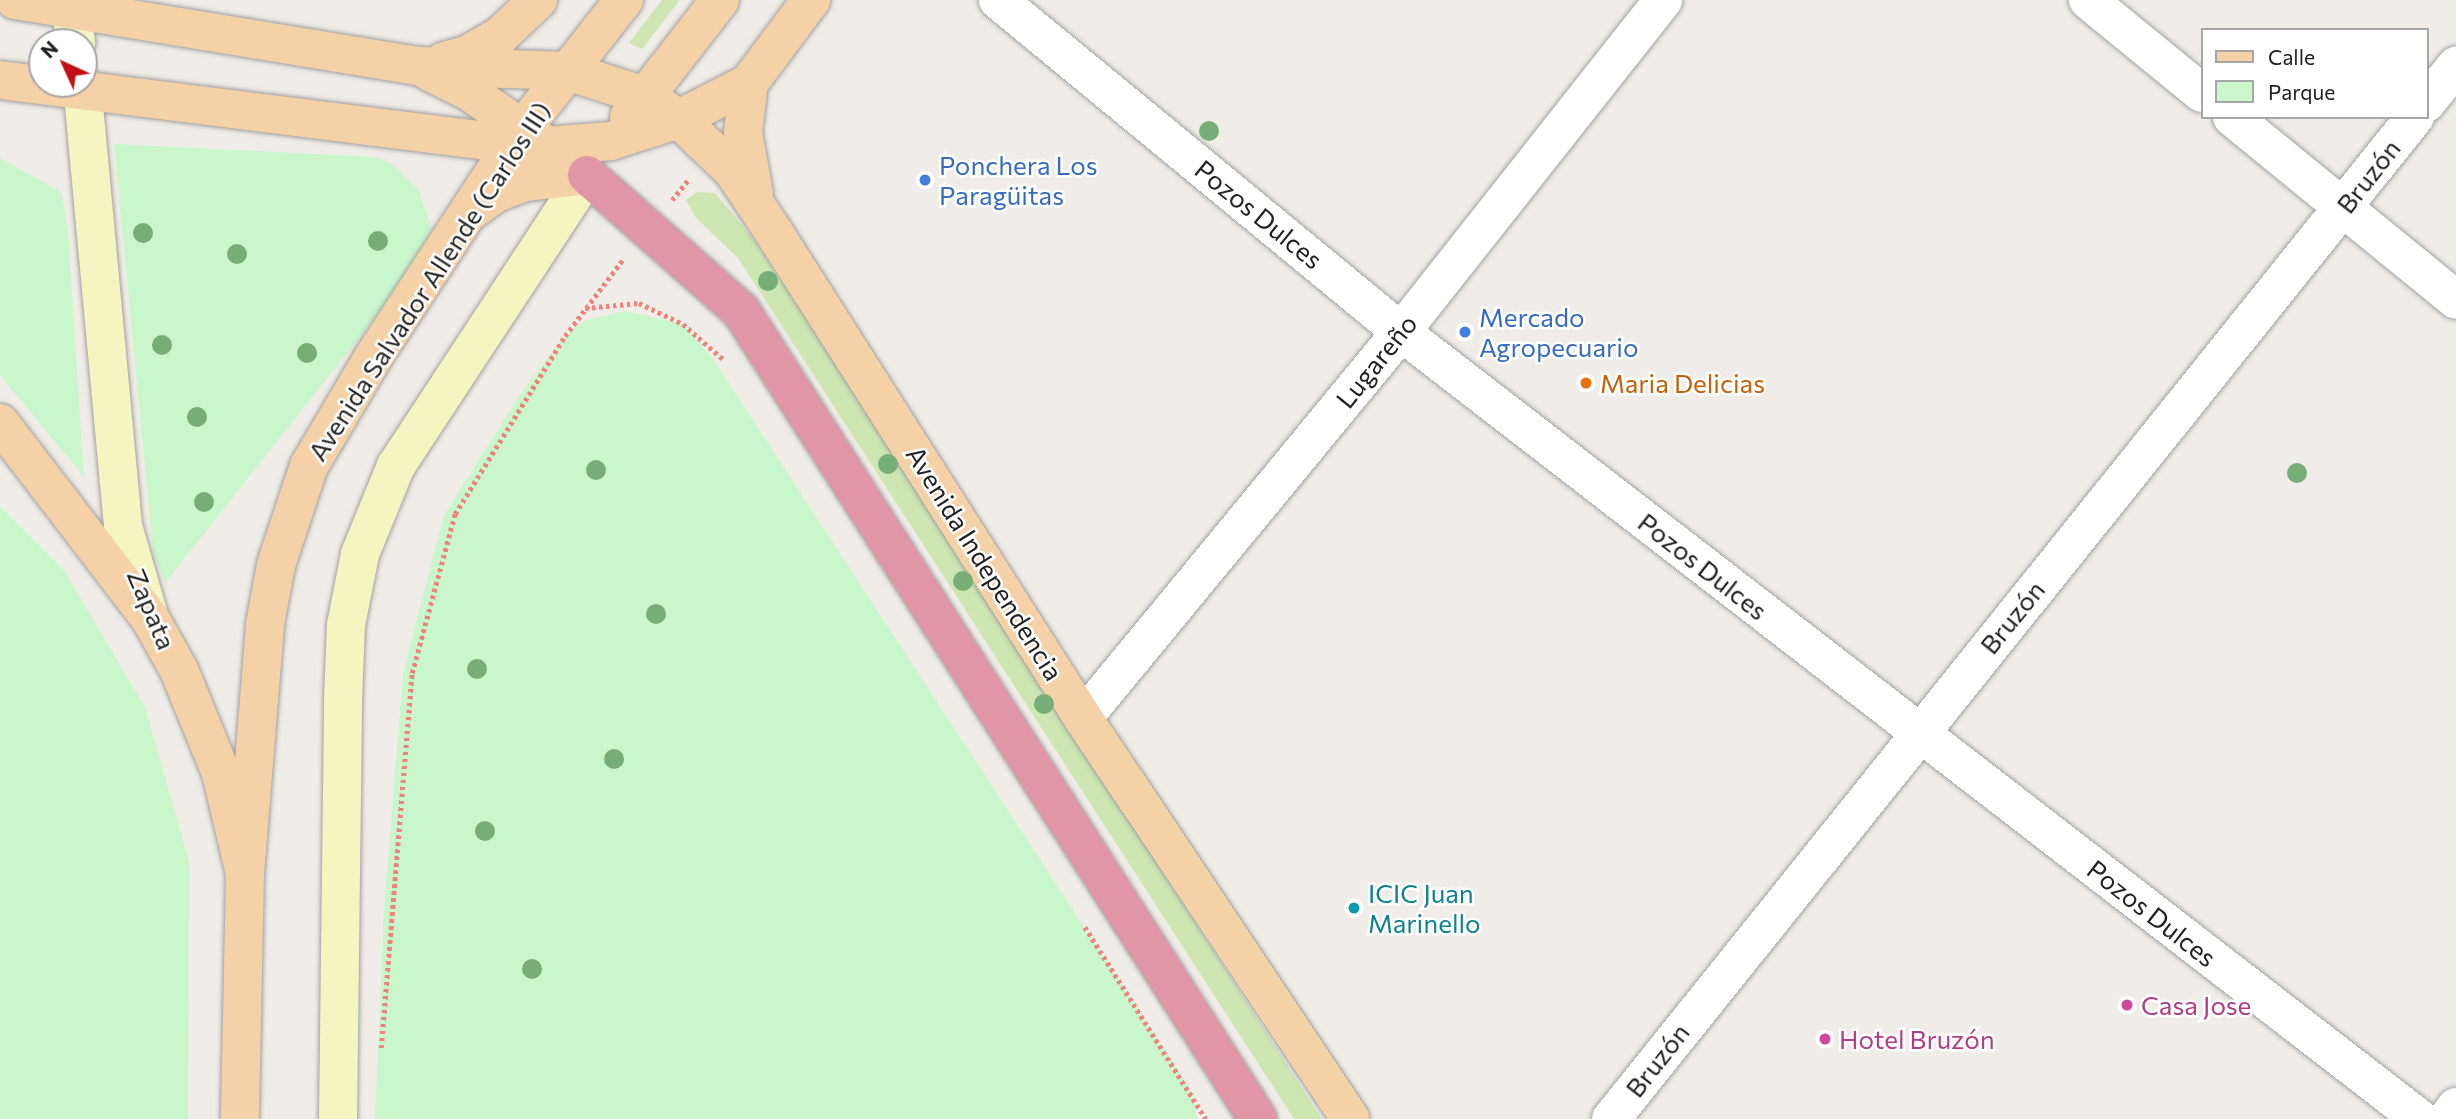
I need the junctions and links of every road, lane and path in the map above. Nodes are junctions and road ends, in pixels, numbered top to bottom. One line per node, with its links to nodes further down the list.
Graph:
1 (15, 0): 9 (main road)
2 (538, 0): 10 (main road)
3 (624, 0): 12 (main road, Avenida Salvador Allende (Carlos III))
4 (720, 0): 18 (main road)
5 (811, 0): 15 (main road)
6 (998, 0): 34 (street, Pozos Dulces)
7 (1663, 0): 34 (street, Lugareño)
8 (2088, 0): 17 (street)
9 (72, 16): 10 (main road)
10 (418, 66): 12 (main road, Avenida Independencia); 24 (main road)
11 (2456, 66): 20 (street)
12 (566, 71): 18 (main road, Avenida Independencia); 24 (main road, Avenida Salvador Allende (Carlos III))
13 (0, 80): 14 (main road)
14 (28, 82)
15 (749, 83): 21 (main road); 29 (main road)
16 (98, 89): 24 (main road)
17 (2200, 91)
18 (645, 96): 21 (main road, Avenida Independencia); 25 (main road)
19 (84, 98): 37 (main road, Zapata)
20 (2428, 101)
21 (679, 119): 25 (main road); 26 (main road, Avenida Independencia)
22 (2234, 119): 28 (street)
23 (2413, 119): 28 (street, Bruzón)
24 (528, 139): 25 (main road); 27 (main road); 30 (main road, Avenida Salvador Allende (Carlos III))
25 (611, 141): 27 (main road)
26 (713, 151): 29 (main road, Avenida Independencia); 31 (path)
27 (587, 175): 30 (main road); 31 (highway); 45 (main road)
28 (2343, 208): 32 (street); 39 (street, Bruzón)
29 (758, 209): 38 (main road, Avenida Independencia)
30 (467, 214): 40 (main road, Avenida Salvador Allende (Carlos III))
31 (650, 226): 33 (path); 47 (highway)
32 (2456, 300)
33 (584, 308): 35 (path); 42 (path)
34 (1401, 332): 38 (street, Lugareño); 39 (street, Pozos Dulces)
35 (730, 369)
36 (0, 423): 37 (main road)
37 (151, 620): 40 (main road, Zapata)
38 (1083, 718): 48 (main road, Avenida Independencia)
39 (1917, 733): 49 (street, Bruzón); 50 (street, Pozos Dulces)
40 (245, 874): 44 (main road, Zapata)
41 (1079, 918): 46 (path)
42 (380, 1063)
43 (2456, 1107): 51 (street)
44 (240, 1119)
45 (338, 1119)
46 (1206, 1119)
47 (1258, 1119)
48 (1350, 1119)
49 (1611, 1119)
50 (2420, 1119)
51 (2447, 1119)

